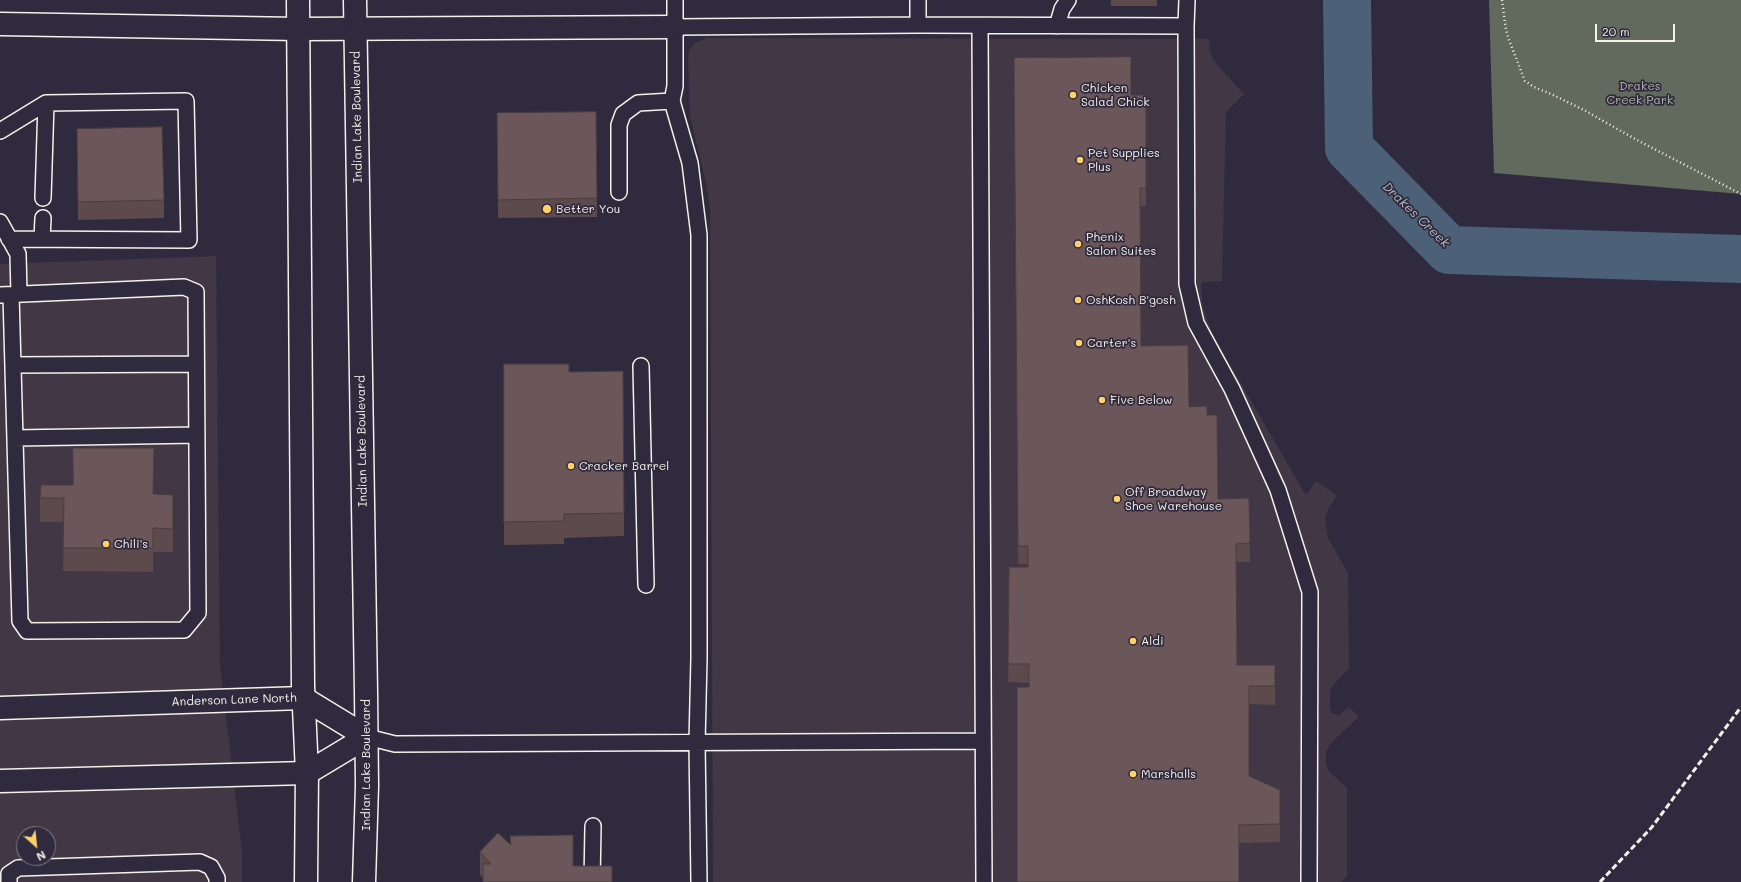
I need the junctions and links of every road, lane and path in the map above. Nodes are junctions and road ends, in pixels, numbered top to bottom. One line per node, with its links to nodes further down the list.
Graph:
1 (298, 0): 15 (main road)
2 (355, 0): 14 (main road, Indian Lake Boulevard)
3 (675, 0): 13 (lane)
4 (918, 0): 9 (lane)
5 (1068, 0): 11 (lane)
6 (1187, 0): 12 (lane)
7 (1502, 0): 20 (path)
8 (0, 24): 15 (main road)
9 (918, 25): 10 (lane); 13 (lane)
10 (980, 26): 11 (lane); 36 (lane)
11 (1057, 26): 12 (lane)
12 (1186, 26): 48 (lane)
13 (675, 27): 14 (main road); 16 (lane)
14 (355, 28): 15 (main road); 35 (main road, Indian Lake Boulevard)
15 (298, 29): 33 (main road)
16 (672, 101): 19 (lane); 37 (lane)
17 (46, 103): 18 (lane); 21 (lane); 25 (lane)
18 (0, 131)
19 (619, 192)
20 (1741, 194)
21 (43, 198)
22 (43, 218): 25 (lane)
23 (0, 222): 24 (lane)
24 (9, 239): 25 (lane); 26 (lane)
25 (42, 239)
26 (10, 295): 27 (lane); 28 (lane)
27 (196, 364): 28 (lane); 30 (lane)
28 (13, 365): 31 (lane)
29 (641, 366): 32 (lane)
30 (197, 435): 31 (lane); 31 (lane)
31 (15, 438)
32 (646, 585)
33 (303, 698): 34 (main road, Anderson Lane North); 35 (main road, Anderson Lane North); 38 (main road)
34 (0, 708)
35 (367, 737): 37 (lane); 38 (main road); 44 (main road, Indian Lake Boulevard)
36 (983, 741): 37 (lane); 47 (lane)
37 (697, 743): 46 (lane)
38 (307, 774): 39 (main road); 43 (main road)
39 (0, 781)
40 (593, 826): 45 (lane)
41 (9, 882): 42 (lane)
42 (217, 882)
43 (306, 882)
44 (364, 882)
45 (592, 882)
46 (699, 882)
47 (984, 882)
48 (1309, 882)

